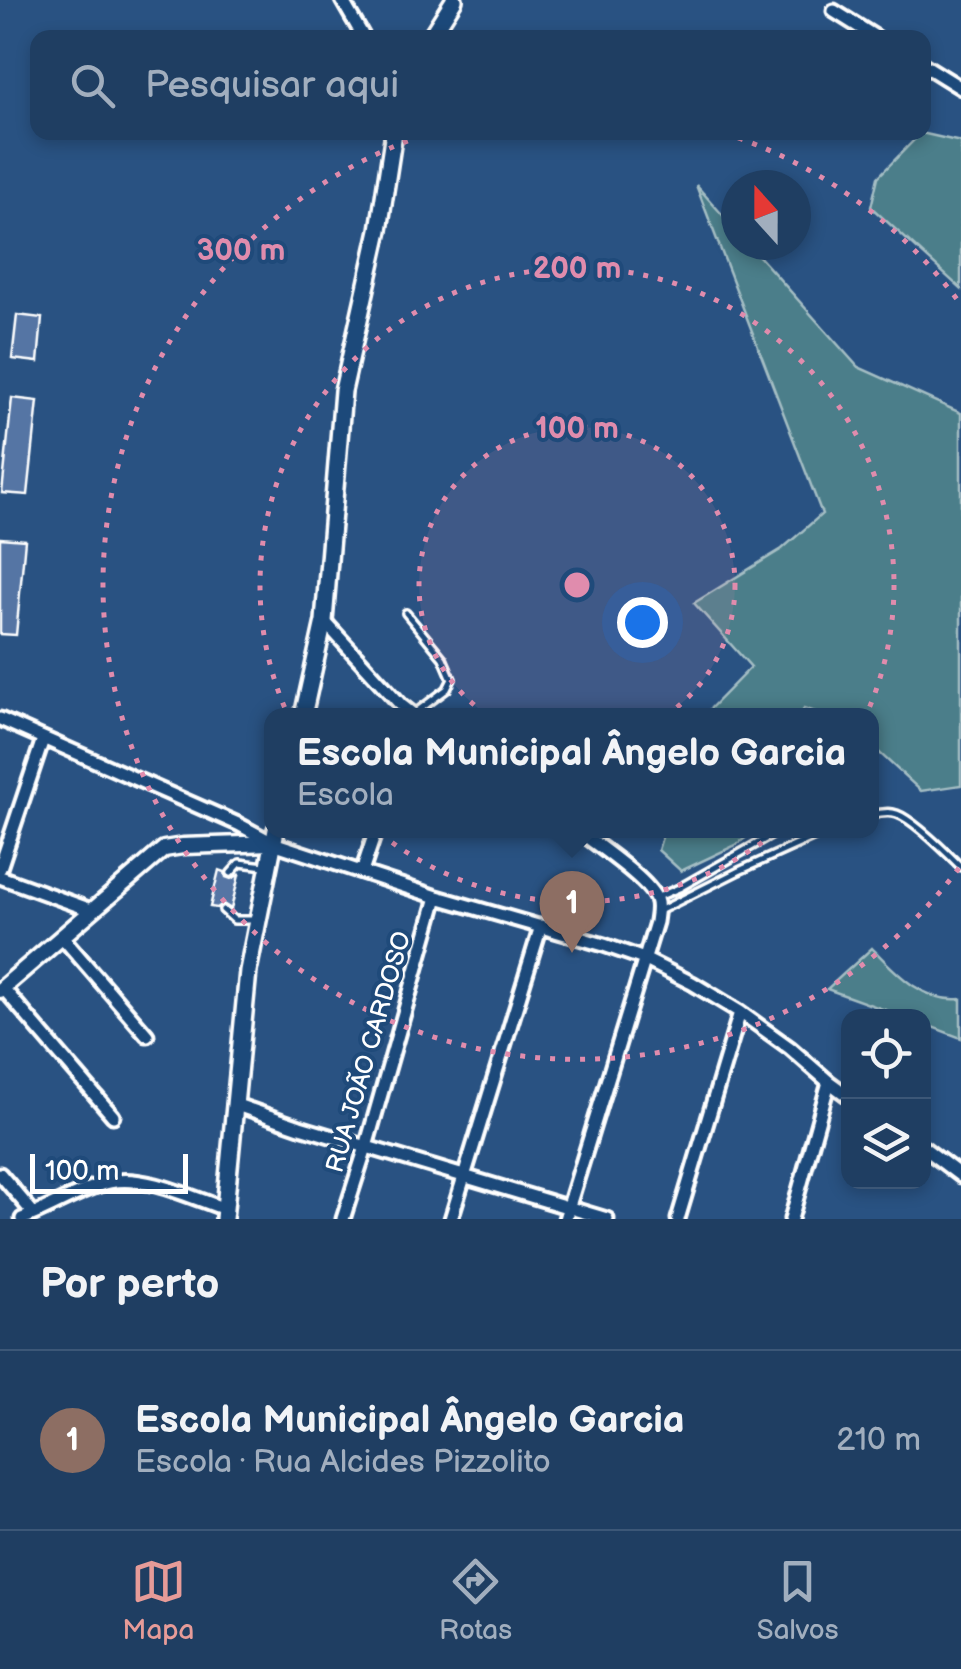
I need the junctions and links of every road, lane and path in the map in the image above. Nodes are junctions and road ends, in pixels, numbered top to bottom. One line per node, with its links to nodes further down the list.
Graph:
1 (342, 0): 4 (street)
2 (454, 0): 5 (main road)
3 (834, 11): 6 (street)
4 (359, 30)
5 (435, 30)
6 (864, 30)
7 (931, 69): 8 (street)
8 (961, 88)
9 (393, 140): 11 (main road)
10 (406, 613): 14 (lane)
11 (324, 621): 12 (main road); 13 (street)
12 (305, 708)
13 (405, 708)
14 (423, 708)
15 (0, 719): 16 (street)
16 (43, 738): 18 (street); 28 (street)
17 (879, 813): 27 (lane)
18 (264, 833)
19 (264, 838): 34 (street)
20 (274, 838): 26 (main road)
21 (277, 838): 29 (street)
22 (373, 838): 29 (street)
23 (588, 838): 33 (street)
24 (767, 838): 33 (lane)
25 (811, 838): 33 (lane)
26 (268, 866): 30 (lane); 36 (main road)
27 (961, 867)
28 (0, 868)
29 (362, 872): 32 (street)
30 (231, 873)
31 (0, 877): 34 (street)
32 (437, 897): 37 (street); 47 (street, RUA JOÃO CARDOSO)
33 (657, 904): 39 (street)
34 (92, 910): 38 (street)
35 (223, 910): 36 (lane)
36 (258, 920): 45 (main road)
37 (540, 926): 39 (street); 50 (street)
38 (62, 937): 40 (street); 42 (street)
39 (644, 959): 41 (street); 52 (street)
40 (1, 989): 46 (street)
41 (740, 1012): 43 (street); 58 (street)
42 (147, 1035)
43 (830, 1082): 44 (street); 59 (street)
44 (841, 1091)
45 (234, 1104): 47 (street); 53 (main road)
46 (114, 1116)
47 (366, 1147): 50 (street); 55 (street, RUA JOÃO CARDOSO)
48 (931, 1153): 51 (street)
49 (0, 1174): 54 (street)
50 (463, 1176): 52 (street); 56 (street)
51 (961, 1176)
52 (567, 1213): 57 (street)
53 (225, 1214): 54 (street)
54 (28, 1217)
55 (343, 1219)
56 (451, 1219)
57 (608, 1219)
58 (678, 1219)
59 (791, 1219)

